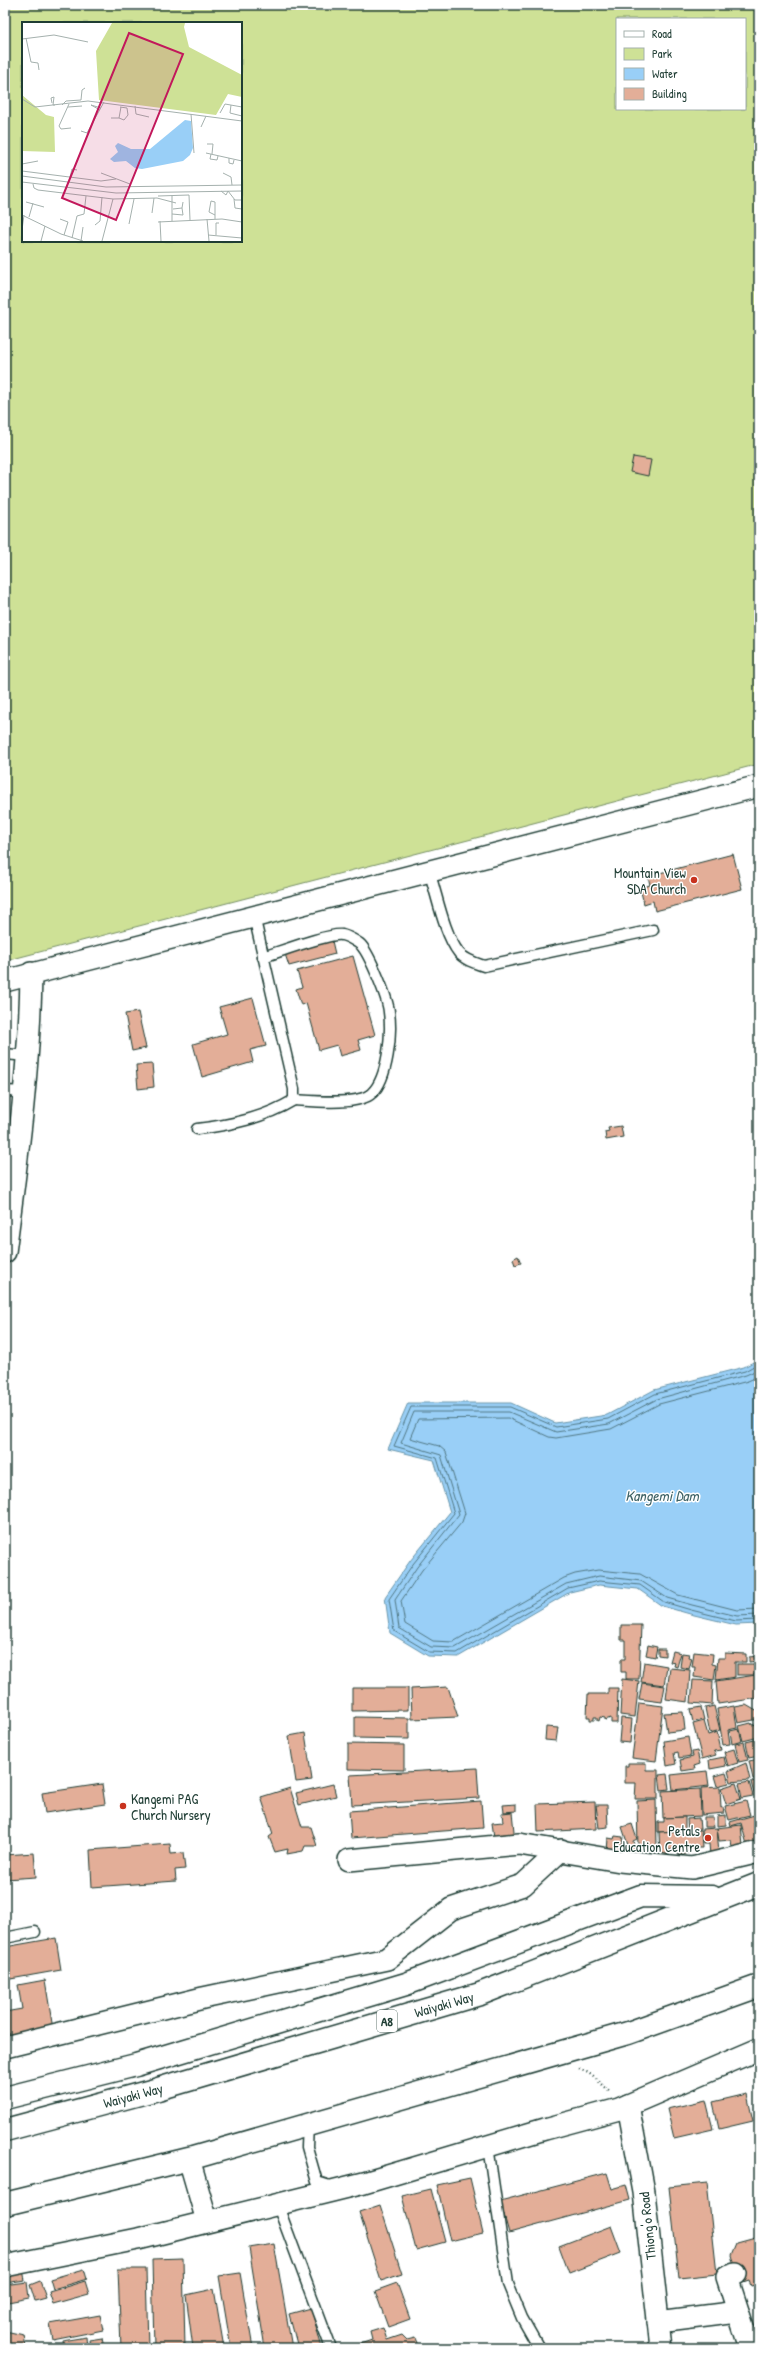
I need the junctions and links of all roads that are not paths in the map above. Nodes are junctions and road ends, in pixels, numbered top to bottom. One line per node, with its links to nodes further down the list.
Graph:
1 (759, 786): 2 (street)
2 (429, 871): 3 (street); 4 (lane)
3 (254, 916): 5 (lane); 6 (street)
4 (653, 930)
5 (263, 957): 11 (lane); 11 (lane)
6 (31, 973): 7 (street); 9 (street)
7 (5, 981)
8 (5, 1054): 9 (lane)
9 (27, 1056): 10 (street)
10 (14, 1091): 13 (street)
11 (294, 1100): 12 (lane)
12 (197, 1129)
13 (5, 1252)
14 (561, 1850): 15 (street); 16 (street); 22 (street)
15 (759, 1852)
16 (348, 1860)
17 (759, 1884): 18 (highway, Waiyaki Way / A8)
18 (723, 1897): 24 (highway); 27 (highway, Waiyaki Way / A8)
19 (34, 1932): 20 (lane)
20 (5, 1938)
21 (759, 1986): 26 (highway)
22 (5, 2047)
23 (759, 2049): 25 (street)
24 (5, 2098)
25 (628, 2105): 28 (street); 37 (street, Thiong'o Road)
26 (308, 2124): 29 (highway); 30 (lane)
27 (5, 2130)
28 (488, 2146): 30 (street); 39 (lane)
29 (189, 2159): 31 (highway); 33 (street)
30 (340, 2189): 32 (street)
31 (5, 2204)
32 (278, 2206): 33 (street); 38 (lane)
33 (207, 2221): 34 (street)
34 (5, 2266)
35 (736, 2274): 36 (street)
36 (738, 2312): 37 (street); 41 (street)
37 (658, 2322): 40 (street, Thiong'o Road)
38 (331, 2348)
39 (539, 2348)
40 (661, 2348)
41 (750, 2348)

